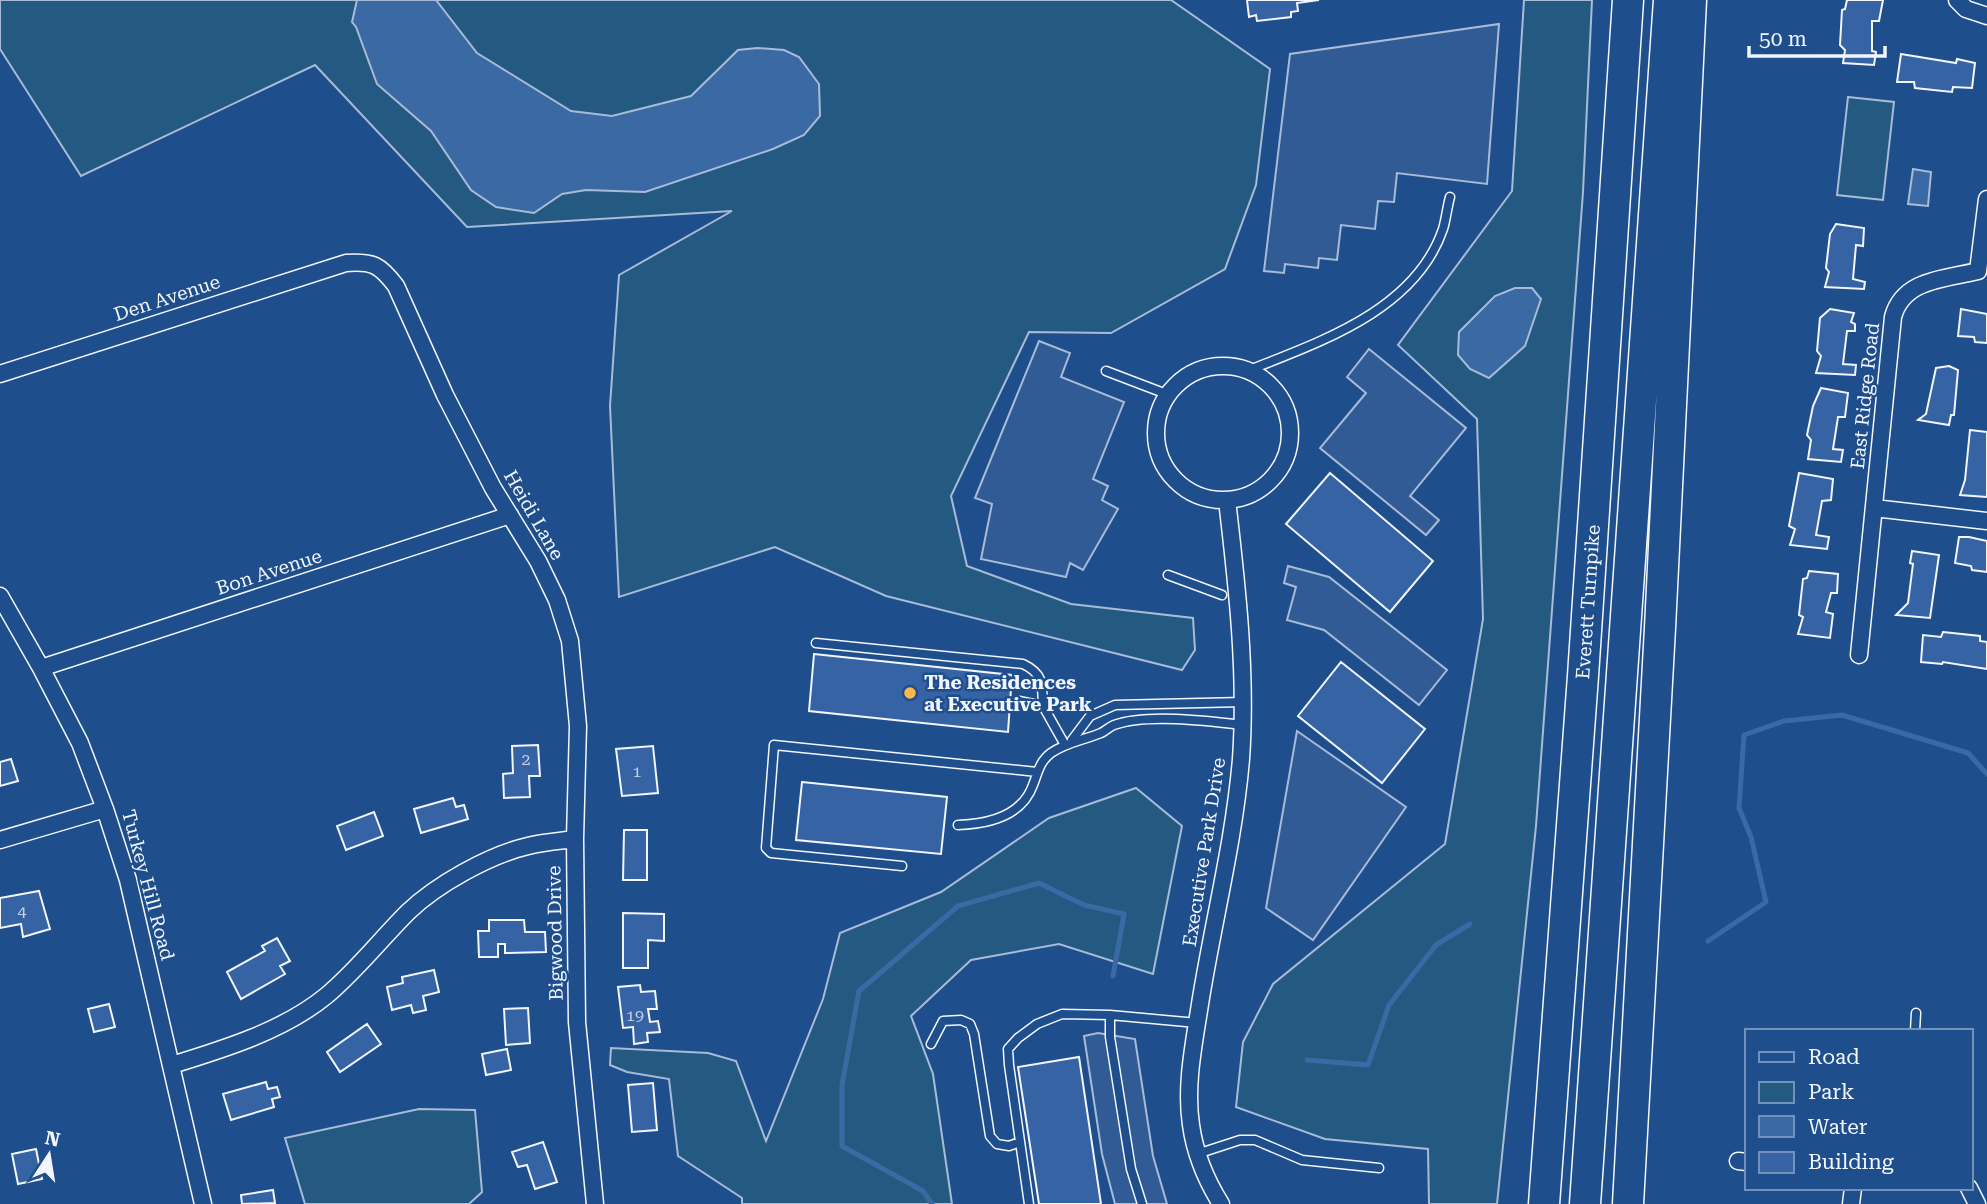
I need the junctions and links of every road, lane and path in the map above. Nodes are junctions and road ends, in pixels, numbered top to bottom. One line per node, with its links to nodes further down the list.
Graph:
1 (1628, 0): 49 (highway, Everett Turnpike)
2 (1669, 0): 50 (highway, Everett Turnpike)
3 (1691, 0): 51 (highway)
4 (1957, 0): 5 (street)
5 (1987, 16)
6 (1450, 197): 11 (lane)
7 (1987, 199): 9 (street, East Ridge Road)
8 (346, 263): 12 (street, Den Avenue); 16 (street, Heidi Lane)
9 (1982, 272): 15 (street, East Ridge Road)
10 (1106, 371): 13 (lane)
11 (1247, 371): 13 (street); 14 (street)
12 (0, 374)
13 (1169, 395): 14 (street)
14 (1227, 500): 25 (street, Executive Park Drive)
15 (1874, 508): 17 (street); 22 (street, East Ridge Road)
16 (510, 515): 23 (street, Bon Avenue); 32 (street, Heidi Lane)
17 (1987, 521)
18 (1168, 575): 19 (lane)
19 (1222, 595)
20 (0, 596): 23 (street, Turkey Hill Road)
21 (816, 643): 26 (lane)
22 (1859, 655)
23 (41, 668): 30 (street, Turkey Hill Road)
24 (1019, 701): 26 (lane)
25 (1243, 702): 27 (street, Executive Park Drive); 28 (lane)
26 (1043, 706): 28 (lane)
27 (1243, 725): 28 (lane); 37 (street, Executive Park Drive)
28 (1068, 743): 29 (lane)
29 (1037, 772): 31 (lane); 34 (lane)
30 (105, 809): 33 (street); 40 (street, Turkey Hill Road)
31 (958, 825)
32 (575, 839): 40 (street, Bigwood Drive); 45 (street, Bigwood Drive)
33 (0, 840)
34 (902, 866)
35 (1916, 1013): 38 (lane)
36 (1110, 1015): 37 (lane); 41 (lane); 47 (lane)
37 (1197, 1023): 42 (street, Executive Park Drive)
38 (1915, 1029)
39 (931, 1044): 41 (lane)
40 (172, 1065): 44 (street, Turkey Hill Road)
41 (1020, 1142): 46 (lane)
42 (1197, 1154): 43 (lane); 48 (street, Executive Park Drive)
43 (1378, 1168)
44 (203, 1204)
45 (595, 1204)
46 (1029, 1204)
47 (1142, 1204)
48 (1221, 1204)
49 (1544, 1204)
50 (1585, 1204)
51 (1628, 1204)

